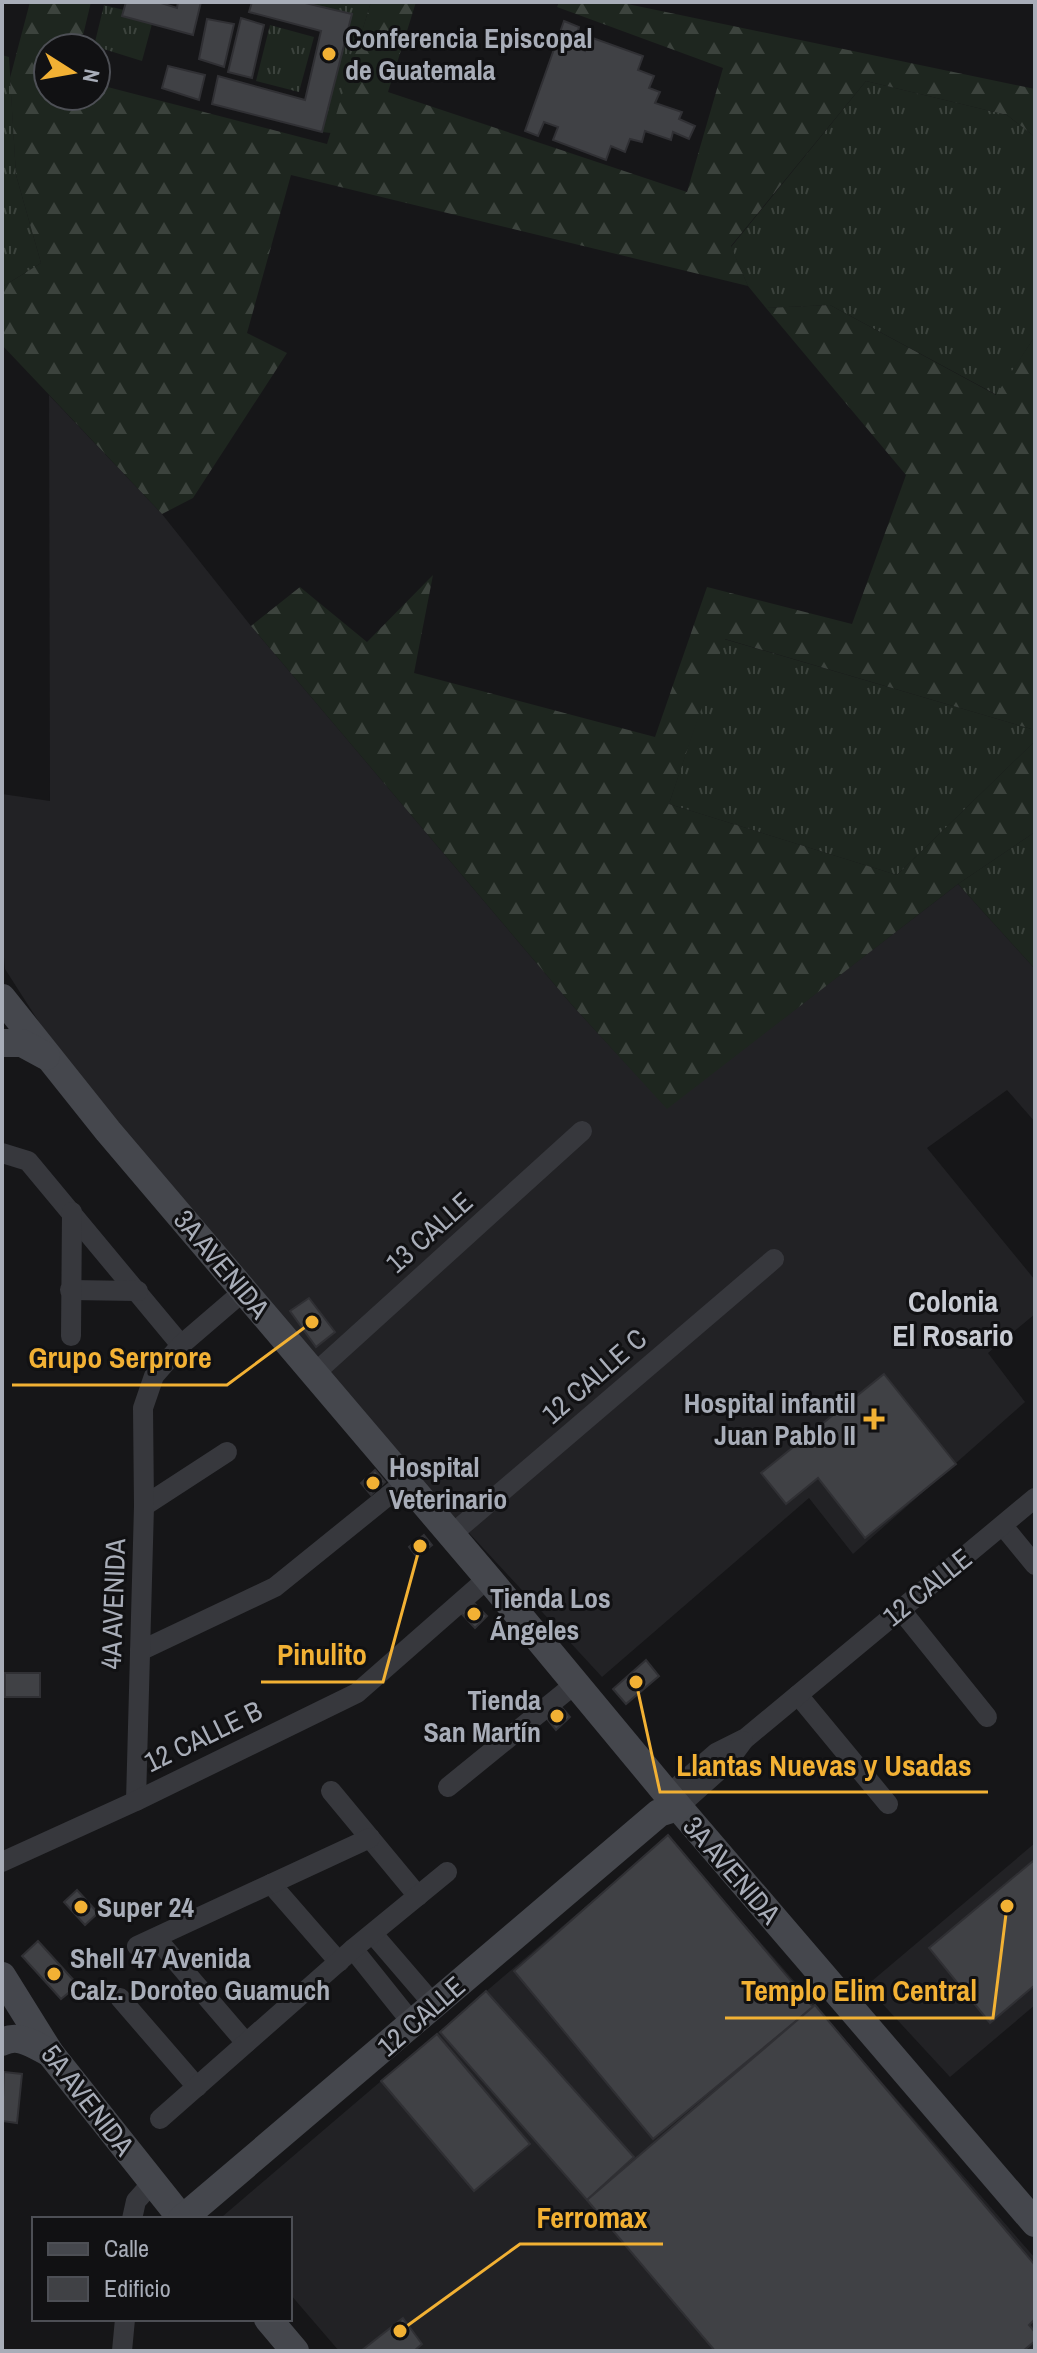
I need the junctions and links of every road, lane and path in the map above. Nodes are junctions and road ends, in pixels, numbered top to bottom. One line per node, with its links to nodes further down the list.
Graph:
1 (2, 998): 3 (main road, 3A AVENIDA)
2 (2, 1043): 3 (main road)
3 (50, 1058): 9 (main road, 3A AVENIDA)
4 (582, 1131): 13 (street, 13 CALLE)
5 (2, 1153): 6 (street)
6 (72, 1212): 8 (street); 10 (street)
7 (774, 1259): 19 (street, 12 CALLE C)
8 (70, 1290): 10 (street); 11 (street)
9 (245, 1290): 12 (street); 13 (main road, 3A AVENIDA)
10 (138, 1291): 12 (street)
11 (71, 1336)
12 (181, 1345): 17 (street, 4A AVENIDA)
13 (314, 1374): 15 (main road, 3A AVENIDA)
14 (227, 1452): 17 (street)
15 (405, 1482): 19 (main road, 3A AVENIDA); 23 (street)
16 (1035, 1498): 18 (street, 12 CALLE)
17 (144, 1506): 23 (street, 4A AVENIDA)
18 (1003, 1526): 20 (street); 22 (street, 12 CALLE)
19 (451, 1535): 21 (main road, 3A AVENIDA)
20 (1035, 1565)
21 (488, 1578): 24 (main road, 3A AVENIDA); 29 (street, 12 CALLE B)
22 (900, 1609): 25 (street, 12 CALLE); 26 (street)
23 (140, 1651): 29 (street, 4A AVENIDA)
24 (575, 1684): 27 (street); 31 (main road, 3A AVENIDA)
25 (798, 1695): 30 (street); 31 (street, 12 CALLE)
26 (987, 1717)
27 (448, 1787)
28 (331, 1791): 32 (street)
29 (136, 1801): 33 (street, 12 CALLE B)
30 (888, 1804)
31 (668, 1805): 45 (main road, 12 CALLE); 55 (main road, 3A AVENIDA)
32 (370, 1838): 35 (street); 36 (street)
33 (2, 1862)
34 (447, 1872): 36 (street)
35 (271, 1884): 38 (street); 40 (street)
36 (418, 1896): 37 (street)
37 (373, 1934): 40 (street); 41 (street)
38 (156, 1938): 39 (street); 47 (street)
39 (137, 1946)
40 (346, 1956): 43 (street); 47 (street)
41 (399, 1965): 43 (street); 45 (street)
42 (2, 1976): 48 (main road, 5A AVENIDA)
43 (379, 1982): 45 (street)
44 (120, 1998): 49 (street)
45 (423, 2014): 54 (main road, 12 CALLE)
46 (2, 2042): 48 (main road)
47 (246, 2043): 49 (street)
48 (50, 2053): 51 (main road, 5A AVENIDA)
49 (197, 2087): 50 (street)
50 (160, 2119)
51 (152, 2183): 52 (street); 53 (main road, 5A AVENIDA)
52 (132, 2217)
53 (180, 2217)
54 (184, 2217)
55 (1035, 2223)
56 (125, 2321): 58 (street)
57 (270, 2321): 59 (main road)
58 (122, 2351)
59 (295, 2351)

